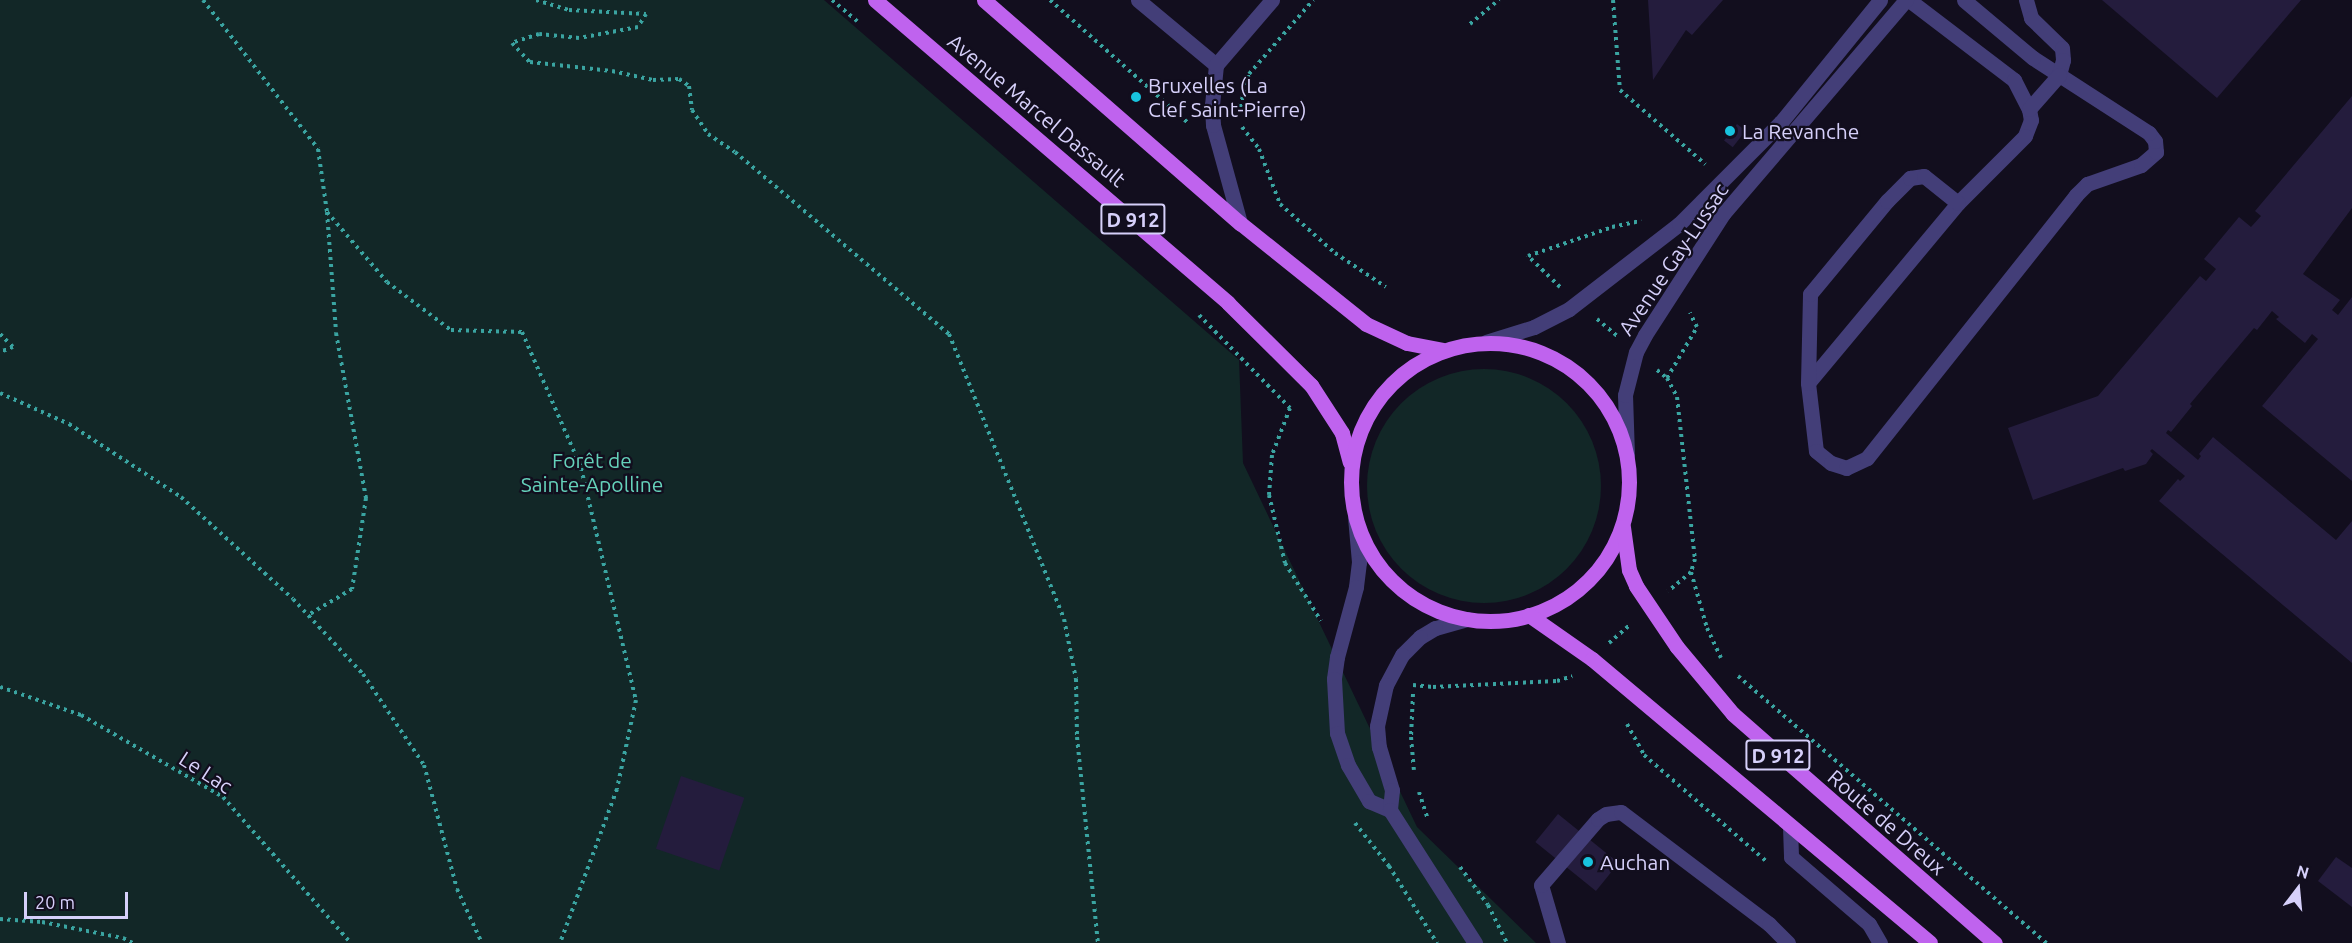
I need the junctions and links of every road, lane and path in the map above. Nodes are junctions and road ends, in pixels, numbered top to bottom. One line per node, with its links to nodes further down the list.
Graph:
1 (202, 0): 26 (path)
2 (536, 0): 72 (path)
3 (875, 0): 42 (main road, Avenue Marcel Dassault / D 912)
4 (984, 0): 27 (main road)
5 (1050, 0): 23 (path)
6 (1138, 0): 16 (street)
7 (1272, 0): 16 (street)
8 (1313, 0): 19 (path)
9 (1499, 0): 15 (path)
10 (1613, 0): 24 (path)
11 (1880, 0): 24 (street, Avenue Gay-Lussac)
12 (1907, 0): 18 (street); 29 (street, Avenue Gay-Lussac)
13 (1964, 0): 17 (street)
14 (2026, 0): 17 (street)
15 (1470, 24)
16 (1216, 65): 27 (street)
17 (2059, 75): 18 (street); 39 (street)
18 (2030, 109): 25 (street)
19 (1239, 111)
20 (1239, 118): 22 (path)
21 (1232, 125): 22 (path)
22 (1240, 125): 30 (path)
23 (1192, 126)
24 (1724, 180): 28 (street, Avenue Gay-Lussac)
25 (1958, 202): 39 (street); 39 (street)
26 (327, 212): 47 (path); 71 (path)
27 (1240, 223): 35 (main road)
28 (1679, 224): 31 (street, Avenue Gay-Lussac); 31 (path)
29 (1676, 285): 37 (street, Avenue Gay-Lussac); 38 (path)
30 (1386, 287)
31 (1578, 302): 34 (street, Avenue Gay-Lussac); 37 (path)
32 (1198, 314): 50 (path)
33 (0, 334): 36 (path)
34 (1486, 342): 35 (main road); 41 (main road)
35 (1445, 350): 42 (main road)
36 (0, 352)
37 (1636, 352): 38 (path); 41 (street, Avenue Gay-Lussac)
38 (1667, 378): 45 (path)
39 (1808, 383)
40 (0, 393): 47 (path)
41 (1627, 455): 44 (main road)
42 (1352, 469): 43 (main road)
43 (1355, 517): 49 (main road); 50 (street)
44 (1623, 524): 46 (main road, Route de Dreux / D 912); 48 (main road)
45 (1691, 572): 46 (path); 52 (path)
46 (1648, 608): 51 (path); 79 (main road, Route de Dreux / D 912)
47 (308, 615): 70 (path)
48 (1530, 615): 49 (main road); 51 (main road, D 912)
49 (1467, 619): 54 (street)
50 (1342, 637): 62 (street)
51 (1592, 659): 55 (path); 64 (main road, D 912)
52 (1723, 661)
53 (1731, 669): 80 (path)
54 (1391, 672): 57 (path); 62 (street)
55 (1573, 676): 56 (path); 57 (path)
56 (1581, 683)
57 (1414, 685): 60 (path)
58 (0, 687): 69 (path, Le Lac)
59 (1621, 718): 66 (path)
60 (1415, 777)
61 (1417, 786): 63 (path)
62 (1390, 810): 73 (street)
63 (1430, 823)
64 (1790, 827): 77 (street); 78 (main road, D 912)
65 (1454, 860): 74 (path)
66 (1773, 868)
67 (0, 919): 68 (path)
68 (132, 943)
69 (351, 943)
70 (482, 943)
71 (560, 943)
72 (1098, 943)
73 (1474, 943)
74 (1507, 943)
75 (1558, 943): 76 (street)
76 (1788, 943)
77 (1880, 943)
78 (1930, 943)
79 (1995, 943)
80 (2046, 943)

